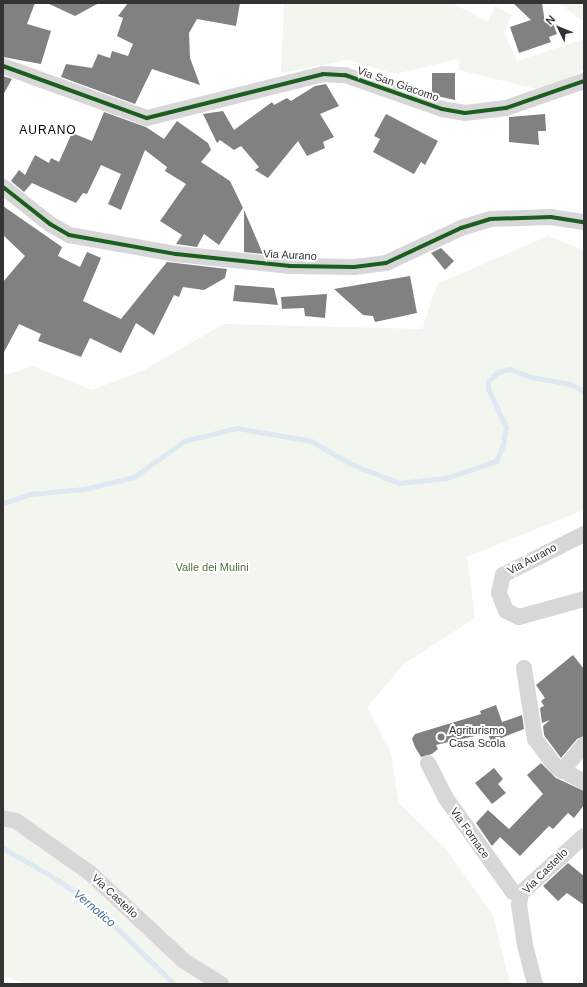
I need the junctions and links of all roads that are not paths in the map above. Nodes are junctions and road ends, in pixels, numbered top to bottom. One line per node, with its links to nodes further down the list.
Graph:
1 (3, 66): 2 (street, Via San Giacomo)
2 (584, 81)
3 (3, 186): 4 (street, Via Aurano)
4 (584, 222)
5 (584, 534): 6 (street, Via Aurano)
6 (584, 599)
7 (524, 668): 10 (street)
8 (584, 745): 10 (street)
9 (428, 763): 14 (street, Via Fornace)
10 (562, 771): 11 (street)
11 (584, 782)
12 (3, 818): 15 (street, Via Castello)
13 (584, 836): 14 (street, Via Castello)
14 (521, 893): 16 (street, Via Castello)
15 (221, 984)
16 (535, 984)

